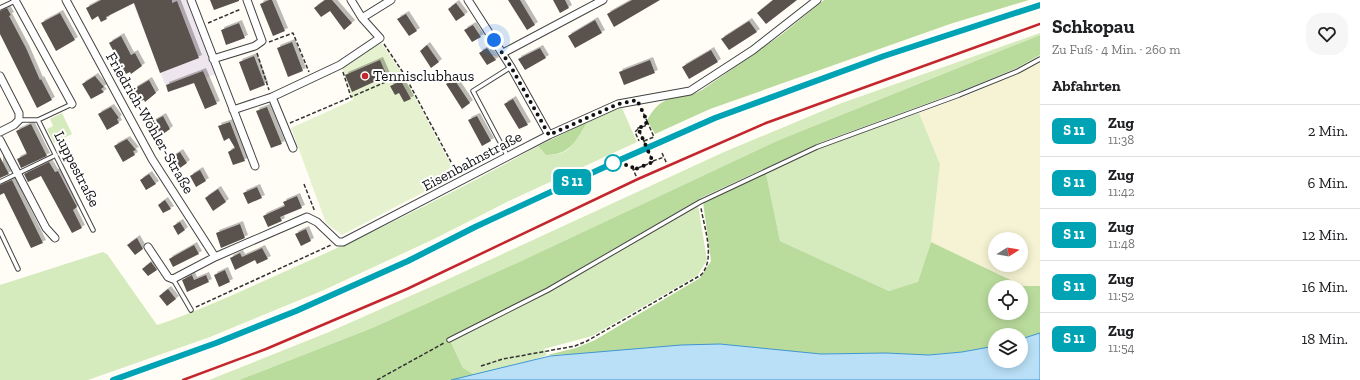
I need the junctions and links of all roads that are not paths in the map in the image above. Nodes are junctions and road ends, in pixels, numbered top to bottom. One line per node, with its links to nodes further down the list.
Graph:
1 (15, 0): 10 (lane); 18 (street)
2 (66, 0): 35 (street, Friedrich-Wöhler-Straße)
3 (191, 0): 13 (street)
4 (351, 0): 11 (street)
5 (391, 0): 11 (street)
6 (468, 0): 12 (street)
7 (604, 0): 12 (street)
8 (817, 0): 23 (street, Eisenbahnstraße)
9 (248, 3): 13 (street)
10 (0, 8)
11 (362, 18): 17 (street)
12 (503, 53): 15 (street)
13 (213, 59): 19 (street)
14 (1040, 59): 39 (lane)
15 (511, 67): 23 (street); 27 (lane)
16 (0, 76): 20 (street)
17 (272, 97): 19 (street); 25 (street)
18 (72, 104): 21 (lane)
19 (233, 110): 28 (street)
20 (19, 120): 21 (lane); 22 (street)
21 (38, 120): 26 (lane, Luppestraße)
22 (0, 132)
23 (549, 135): 27 (street, Eisenbahnstraße)
24 (0, 140): 29 (street)
25 (293, 148)
26 (56, 155): 29 (lane); 31 (lane, Luppestraße)
27 (508, 157): 35 (street, Eisenbahnstraße)
28 (255, 166)
29 (17, 173): 30 (lane); 33 (street)
30 (0, 182)
31 (93, 230)
32 (0, 231): 36 (lane)
33 (54, 238)
34 (148, 247): 37 (street)
35 (215, 257): 37 (street)
36 (18, 269)
37 (173, 279): 38 (lane)
38 (191, 310)
39 (450, 340)

